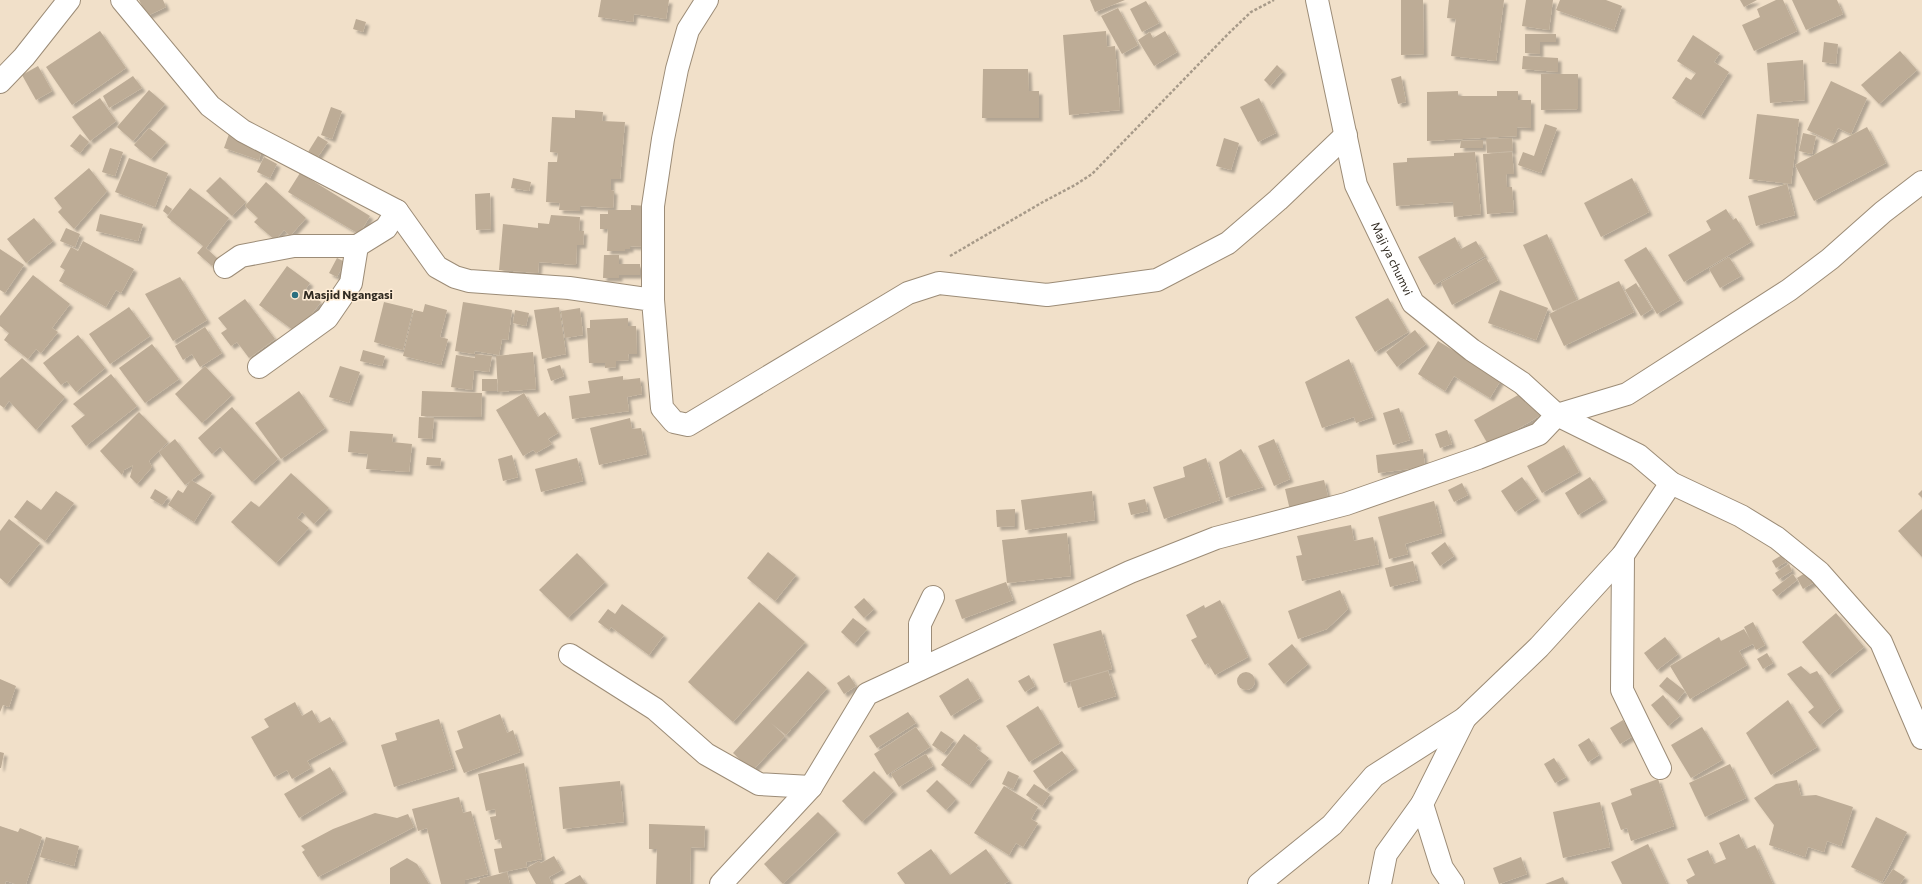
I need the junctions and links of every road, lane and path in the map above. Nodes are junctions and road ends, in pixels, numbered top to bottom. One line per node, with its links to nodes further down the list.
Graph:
1 (69, 0): 6 (street)
2 (122, 0): 9 (street)
3 (707, 0): 13 (street)
4 (1274, 0): 11 (path)
5 (1317, 0): 7 (street, Maji ya chumvi)
6 (0, 82)
7 (1346, 134): 13 (street); 15 (street, Maji ya chumvi)
8 (1922, 182): 15 (street)
9 (397, 211): 10 (street); 13 (street)
10 (357, 246): 12 (street); 14 (street)
11 (946, 258)
12 (225, 267)
13 (653, 300)
14 (259, 367)
15 (1557, 415): 16 (street, Maji ya chumvi); 20 (street)
16 (1671, 483): 17 (street); 22 (street, Maji ya chumvi)
17 (1623, 555): 21 (street); 23 (street)
18 (933, 597): 20 (street)
19 (570, 655): 24 (street)
20 (920, 668): 24 (street)
21 (1465, 718): 25 (street); 27 (street)
22 (1922, 738)
23 (1660, 768)
24 (811, 787): 26 (street)
25 (1422, 804): 28 (street); 29 (street)
26 (721, 884)
27 (1259, 884)
28 (1380, 884)
29 (1453, 884)

